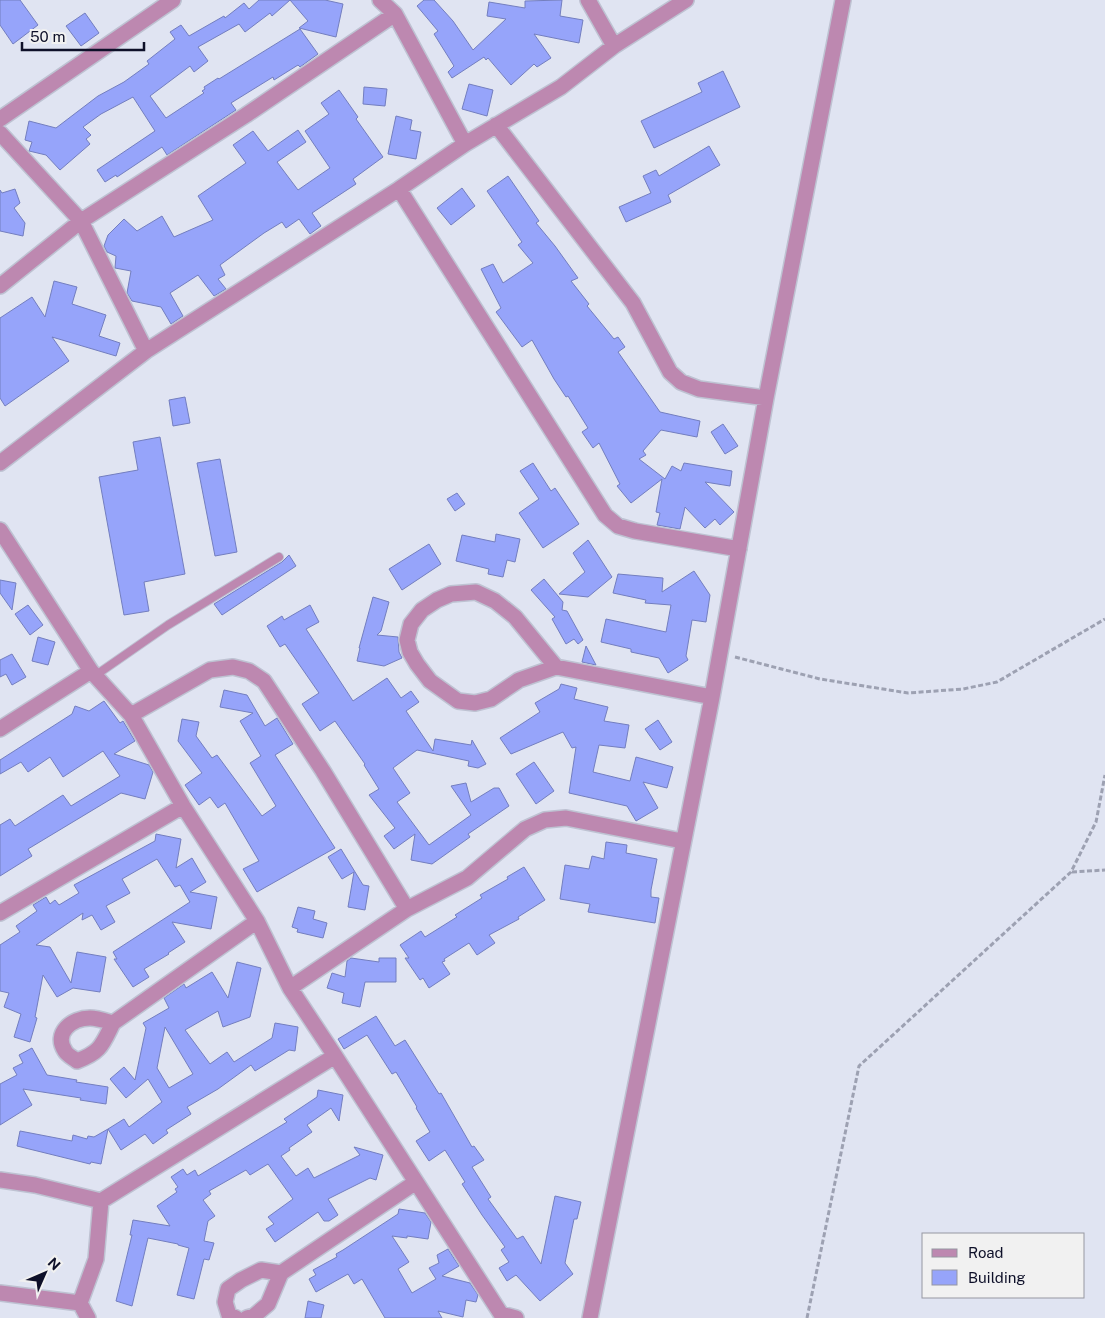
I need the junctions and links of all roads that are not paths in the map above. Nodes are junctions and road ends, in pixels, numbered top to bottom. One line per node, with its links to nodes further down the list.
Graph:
1 (173, 0): 8 (street)
2 (380, 0): 6 (street)
3 (588, 0): 7 (street)
4 (686, 0): 7 (street)
5 (843, 0): 16 (street)
6 (395, 14): 11 (street); 13 (street)
7 (614, 46): 9 (street)
8 (0, 119)
9 (496, 125): 11 (street); 16 (street)
10 (0, 133): 13 (street)
11 (465, 144): 12 (street)
12 (399, 189): 15 (street); 20 (street)
13 (81, 221): 14 (street); 15 (street)
14 (0, 286)
15 (146, 351): 17 (street)
16 (766, 398): 20 (street)
17 (0, 463)
18 (0, 530): 19 (street)
19 (5, 549): 23 (street)
20 (739, 549): 24 (street)
21 (280, 557): 23 (lane)
22 (556, 667): 22 (street); 24 (street)
23 (94, 673): 25 (street); 26 (street)
24 (712, 697): 28 (street)
25 (131, 715): 27 (street); 29 (street)
26 (0, 729)
27 (183, 806): 30 (street); 31 (street)
28 (682, 841): 29 (street); 46 (street)
29 (407, 909): 32 (street)
30 (0, 913)
31 (257, 921): 32 (street); 33 (street)
32 (290, 988): 34 (street)
33 (113, 1023)
34 (335, 1056): 36 (street); 37 (street)
35 (0, 1180): 37 (street)
36 (416, 1182): 38 (street); 41 (street)
37 (101, 1202): 40 (street)
38 (282, 1273): 43 (street); 44 (street)
39 (0, 1293): 40 (street)
40 (80, 1303): 42 (street)
41 (498, 1316): 45 (street)
42 (88, 1318)
43 (236, 1318)
44 (247, 1318)
45 (516, 1318)
46 (590, 1318)

